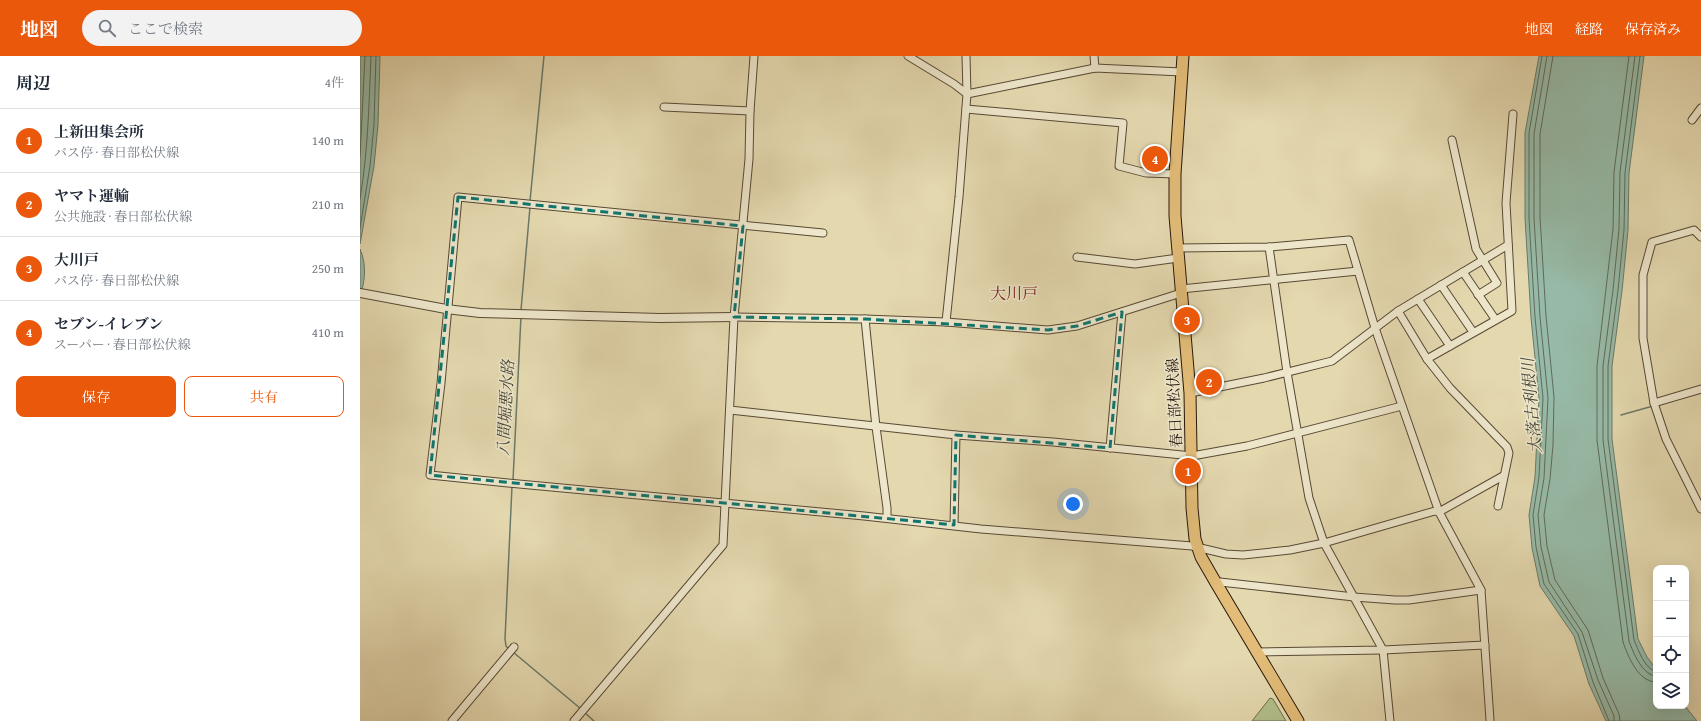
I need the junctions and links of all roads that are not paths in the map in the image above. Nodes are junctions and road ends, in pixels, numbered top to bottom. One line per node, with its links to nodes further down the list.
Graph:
1 (754, 56): 12 (street)
2 (908, 56): 8 (street)
3 (966, 56): 8 (street)
4 (1094, 56): 6 (street)
5 (1184, 56): 7 (main road, 春日部松伏線)
6 (1095, 68): 7 (street); 8 (street)
7 (1182, 72): 16 (main road, 春日部松伏線)
8 (967, 94): 11 (street)
9 (664, 107): 12 (street)
10 (1701, 108): 14 (street)
11 (966, 109): 16 (street); 39 (street)
12 (750, 111): 17 (street)
13 (1513, 114): 20 (street)
14 (1692, 120)
15 (1452, 140): 24 (street)
16 (1175, 174): 22 (main road, 春日部松伏線)
17 (743, 226): 18 (street); 33 (street); 36 (street)
18 (823, 233)
19 (1701, 237): 47 (street)
20 (1508, 245): 24 (street); 38 (street)
21 (1269, 248): 22 (street); 25 (street); 27 (street)
22 (1177, 253): 23 (street); 29 (main road, 春日部松伏線)
23 (1077, 257)
24 (1482, 260): 26 (street); 31 (street)
25 (1358, 271): 27 (street); 40 (street)
26 (1463, 272): 28 (street); 31 (street)
27 (1274, 280): 29 (street); 44 (street)
28 (1441, 285): 32 (street); 41 (street)
29 (1181, 291): 35 (street); 46 (main road, 春日部松伏線)
30 (360, 293): 33 (street)
31 (1478, 295): 38 (street)
32 (1418, 299): 34 (street); 42 (street)
33 (446, 309): 36 (street); 56 (street)
34 (1398, 311): 40 (street); 43 (street)
35 (1122, 312): 39 (street); 53 (street)
36 (734, 318): 37 (street); 49 (street)
37 (865, 318): 39 (street); 50 (street)
38 (1495, 319): 41 (street)
39 (946, 322)
40 (1375, 328): 44 (street); 48 (street)
41 (1473, 332): 42 (street)
42 (1450, 346): 43 (street)
43 (1427, 359): 55 (street)
44 (1287, 372): 46 (street); 51 (street)
45 (1701, 389): 47 (street)
46 (1190, 393): 54 (main road, 春日部松伏線)
47 (1654, 403): 58 (street)
48 (1402, 406): 51 (street); 59 (street)
49 (730, 410): 50 (street); 56 (street)
50 (876, 426): 52 (street); 60 (street)
51 (1298, 434): 54 (street); 62 (street)
52 (956, 435): 53 (street); 61 (street)
53 (1110, 448): 54 (street)
54 (1192, 456): 63 (main road, 春日部松伏線)
55 (1503, 476): 57 (street); 59 (street)
56 (725, 503): 60 (street); 73 (street)
57 (1498, 506)
58 (1701, 509)
59 (1439, 512): 62 (street); 65 (street)
60 (887, 518): 61 (street)
61 (954, 525): 63 (street)
62 (1324, 543): 63 (street); 66 (street)
63 (1197, 548): 64 (main road, 春日部松伏線)
64 (1216, 583): 66 (street); 70 (main road, 春日部松伏線)
65 (1481, 590): 66 (street); 67 (street)
66 (1354, 597): 69 (street)
67 (1485, 645): 69 (street); 71 (street)
68 (514, 647): 72 (street)
69 (1383, 650): 70 (street); 75 (street)
70 (1257, 652): 74 (main road, 春日部松伏線)
71 (1490, 720)
72 (452, 721)
73 (574, 721)
74 (1298, 721)
75 (1390, 721)

